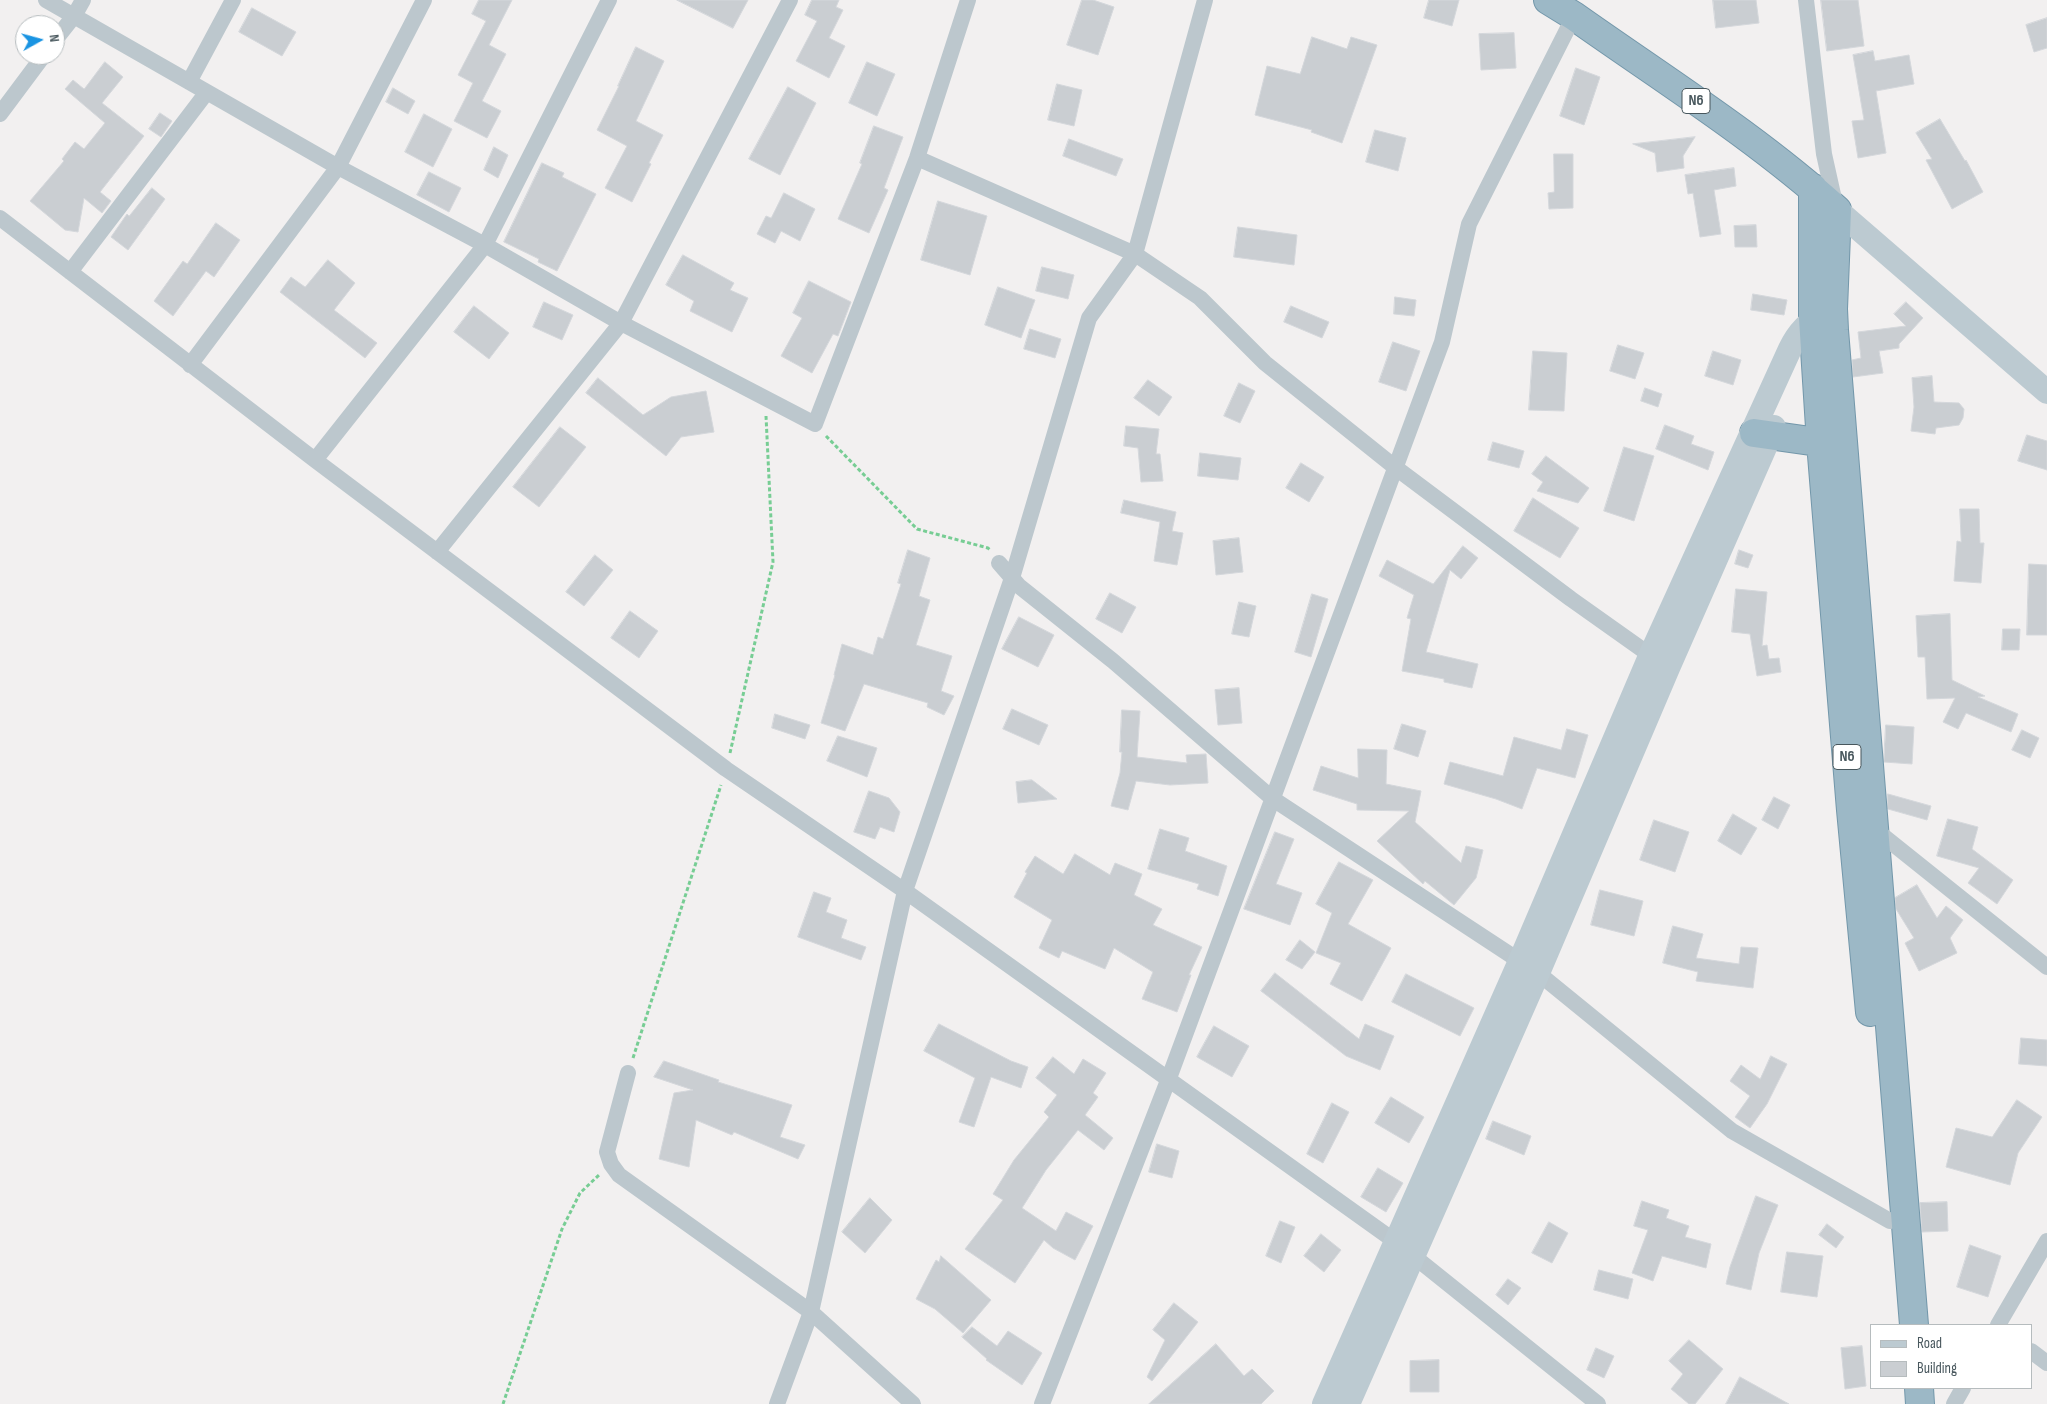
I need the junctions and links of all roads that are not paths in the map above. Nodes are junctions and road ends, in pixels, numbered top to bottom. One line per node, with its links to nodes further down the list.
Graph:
1 (46, 0): 11 (street)
2 (83, 0): 11 (street)
3 (233, 0): 15 (street)
4 (424, 0): 20 (street)
5 (609, 0): 24 (street)
6 (790, 0): 27 (street)
7 (968, 0): 19 (street)
8 (1205, 0): 25 (street)
9 (1548, 0): 12 (highway, N6)
10 (1806, 0): 18 (street)
11 (74, 16): 13 (street); 15 (street)
12 (1574, 16): 21 (highway, N6); 34 (street)
13 (65, 27)
14 (37, 65): 17 (street)
15 (189, 82): 16 (street)
16 (208, 92): 20 (street); 26 (street)
17 (0, 114)
18 (1824, 154): 21 (street); 22 (street)
19 (917, 158): 25 (street); 27 (street)
20 (338, 167): 24 (street); 29 (street)
21 (1813, 188): 22 (highway, N6); 28 (highway, N6)
22 (1837, 210): 28 (highway, N6); 30 (main road)
23 (0, 218): 26 (street)
24 (484, 245): 27 (street); 33 (street)
25 (1135, 254): 34 (street); 37 (street)
26 (70, 272): 29 (street)
27 (620, 323): 35 (street)
28 (1824, 324): 31 (main road); 32 (highway, N6)
29 (190, 365): 33 (street)
30 (2047, 392)
31 (1762, 434): 32 (highway); 38 (main road)
32 (1832, 444): 40 (highway, N6); 41 (highway, N6)
33 (314, 460): 35 (street)
34 (1396, 468): 38 (street); 39 (street)
35 (437, 552): 42 (street)
36 (999, 563): 37 (street)
37 (1012, 578): 39 (street); 42 (street)
38 (1660, 661): 43 (main road)
39 (1273, 800): 43 (street); 46 (street)
40 (1851, 810): 41 (street); 47 (highway, N6)
41 (1874, 829): 44 (street); 53 (highway, N6)
42 (905, 891): 46 (street); 51 (street)
43 (1529, 967): 47 (street); 49 (main road); 50 (main road)
44 (2047, 967)
45 (628, 1073): 51 (street)
46 (1169, 1078): 49 (street); 62 (street)
47 (1890, 1221): 52 (highway, N6)
48 (2047, 1241): 54 (street)
49 (1396, 1242): 50 (street); 63 (main road)
50 (1414, 1257): 64 (main road); 65 (street)
51 (811, 1312): 60 (street); 61 (street)
52 (1898, 1324)
53 (1914, 1324)
54 (1999, 1324)
55 (2032, 1352): 56 (street)
56 (2047, 1363)
57 (1903, 1389): 66 (highway)
58 (1919, 1389): 67 (highway)
59 (1962, 1389): 68 (street)
60 (777, 1404)
61 (913, 1404)
62 (1042, 1404)
63 (1324, 1404)
64 (1348, 1404)
65 (1598, 1404)
66 (1904, 1404)
67 (1920, 1404)
68 (1954, 1404)

